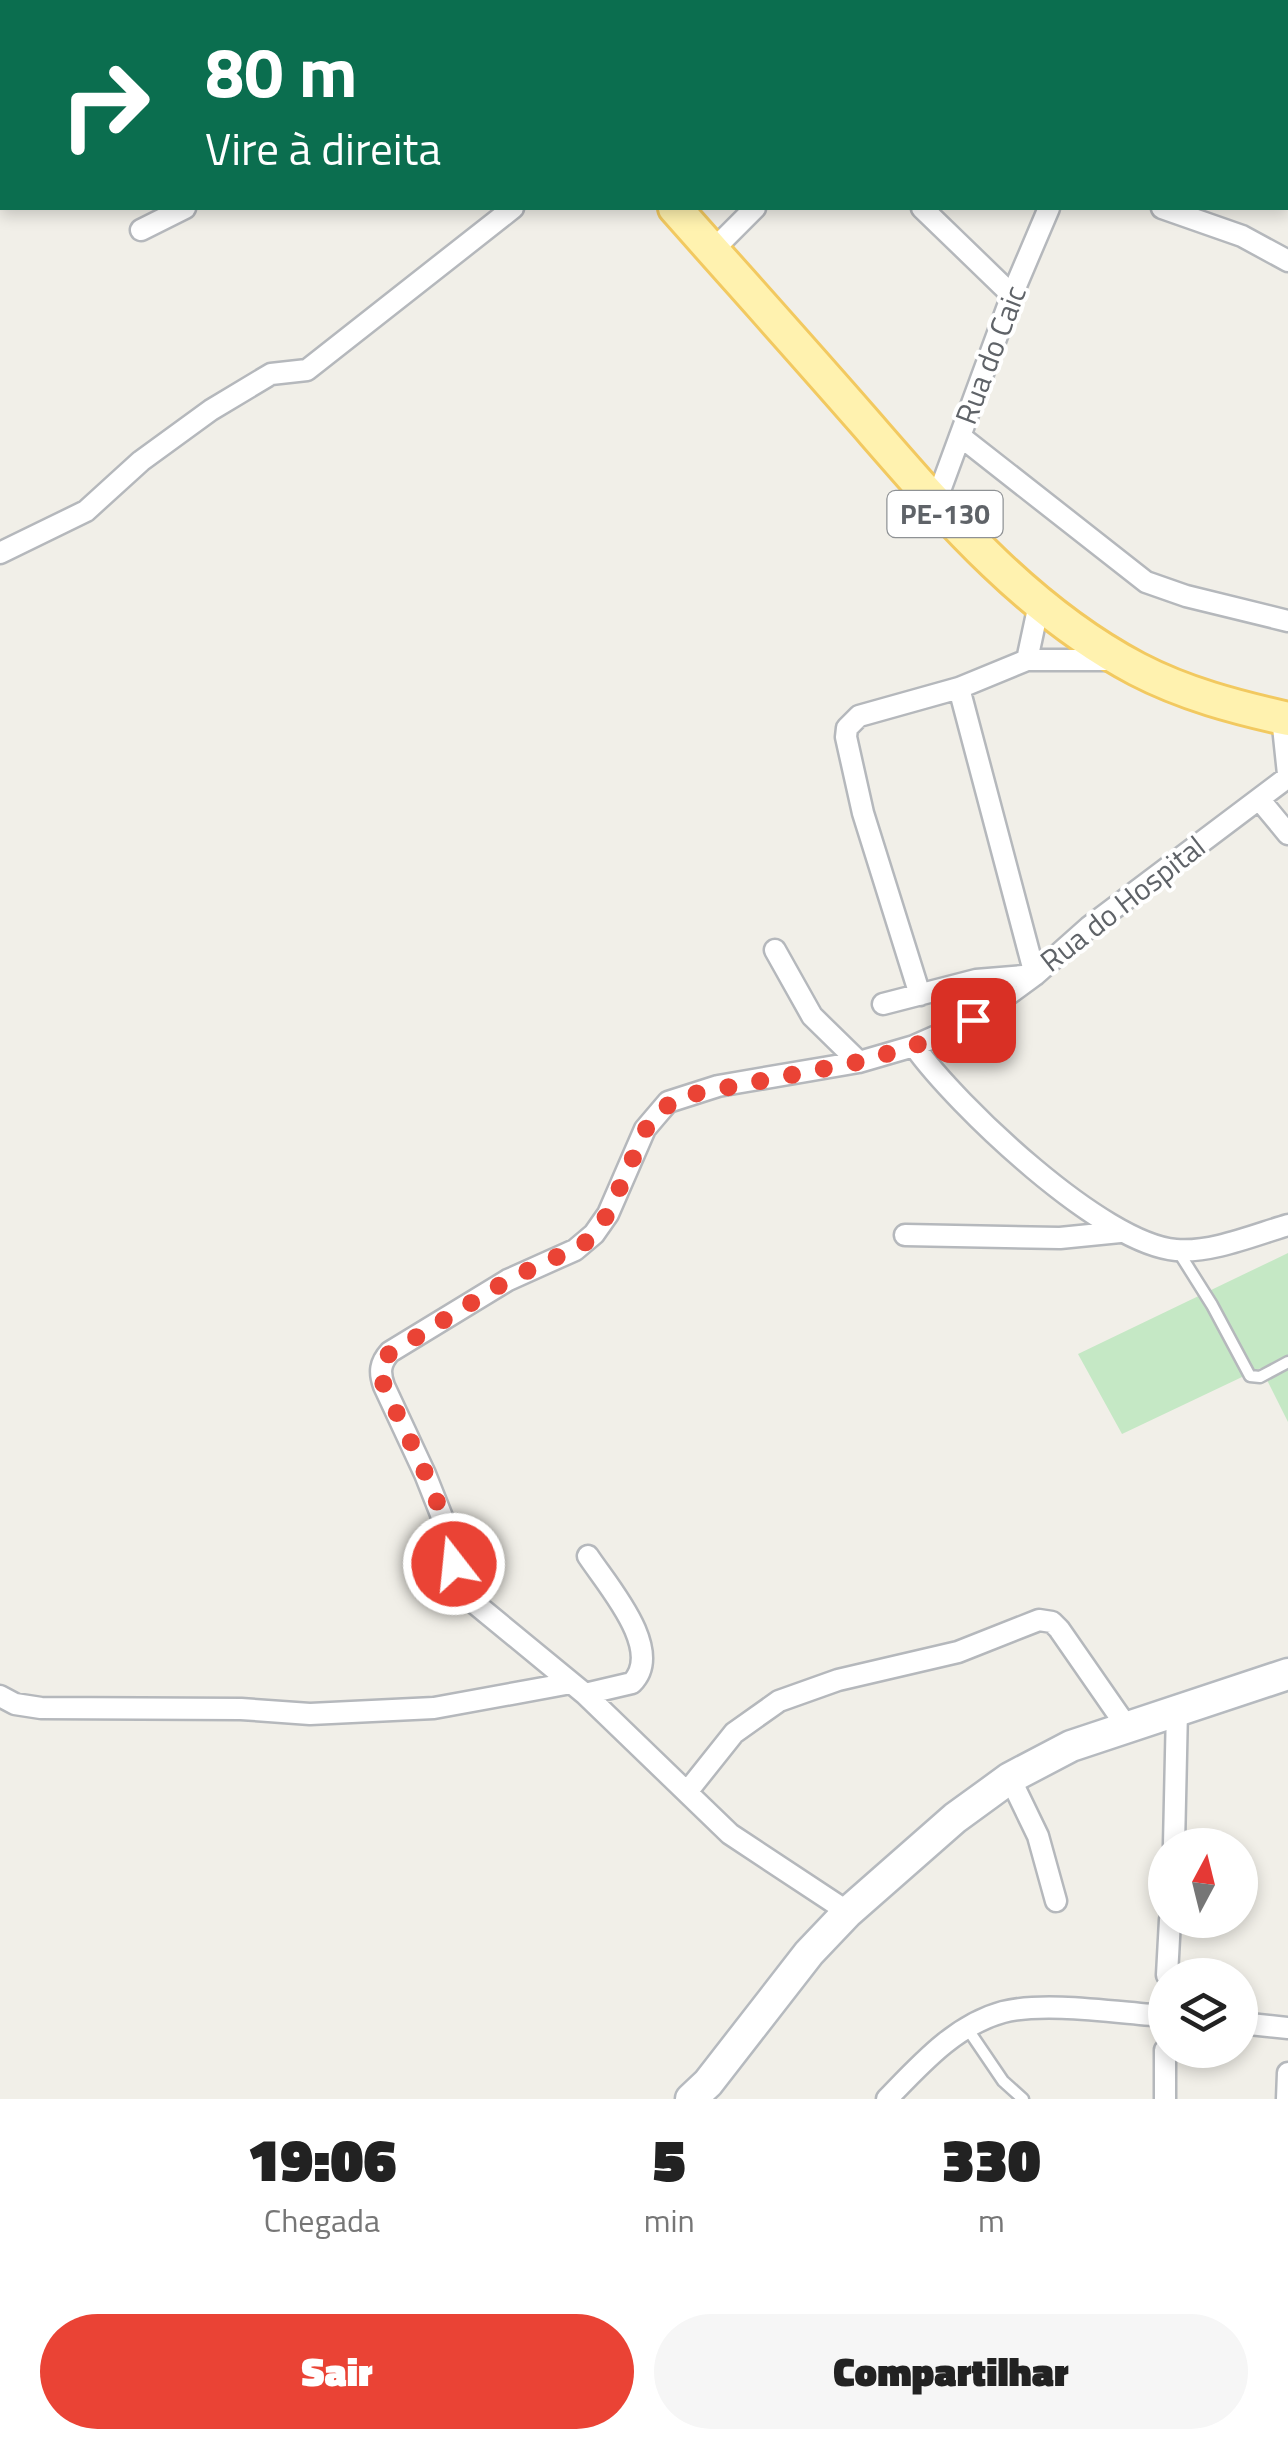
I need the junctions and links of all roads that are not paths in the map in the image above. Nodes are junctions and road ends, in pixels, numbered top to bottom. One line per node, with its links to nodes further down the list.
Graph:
1 (182, 210): 8 (street)
2 (510, 210): 14 (street)
3 (677, 210): 9 (main road, PE-130)
4 (753, 210): 9 (street)
5 (924, 210): 11 (street)
6 (1048, 210): 11 (street, Rua do Caic)
7 (1168, 210): 10 (street)
8 (141, 230)
9 (713, 250): 13 (main road, PE-130)
10 (1288, 261)
11 (1012, 295): 12 (street, Rua do Caic)
12 (960, 436): 13 (street, Rua do Caic); 16 (street)
13 (935, 504): 15 (main road, PE-130)
14 (0, 553)
15 (1039, 604): 17 (street); 18 (main road, PE-130)
16 (1288, 621)
17 (1028, 660): 18 (street); 19 (street)
18 (1122, 660): 20 (main road, PE-130)
19 (960, 688): 25 (street); 26 (street)
20 (1285, 718): 21 (street)
21 (1288, 775): 22 (street, Rua do Hospital)
22 (1259, 799): 23 (street); 25 (street, Rua do Hospital)
23 (1288, 834)
24 (775, 950): 29 (street)
25 (1035, 975): 26 (street, Rua do Hospital); 28 (street)
26 (920, 995): 27 (street, Rua do Hospital)
27 (883, 1004)
28 (914, 1046): 29 (street); 31 (street)
29 (858, 1062): 37 (street)
30 (1288, 1225): 33 (street)
31 (1120, 1232): 32 (street); 33 (street)
32 (906, 1235)
33 (1178, 1250): 34 (lane)
34 (1288, 1362)
35 (588, 1556): 37 (street)
36 (1288, 1674): 39 (street)
37 (578, 1689): 38 (street); 42 (street)
38 (0, 1696)
39 (1177, 1709): 40 (street); 43 (street)
40 (1127, 1727): 41 (street); 42 (street)
41 (1010, 1778): 44 (street); 45 (street)
42 (688, 1792): 45 (street)
43 (1174, 1828)
44 (1056, 1901)
45 (848, 1912): 52 (street)
46 (1148, 2015): 48 (street)
47 (1258, 2026): 49 (street)
48 (967, 2028): 53 (street); 54 (lane)
49 (1288, 2028)
50 (1165, 2068): 55 (street)
51 (1288, 2073): 56 (street)
52 (706, 2094)
53 (887, 2099)
54 (1023, 2099)
55 (1165, 2099)
56 (1287, 2099)

